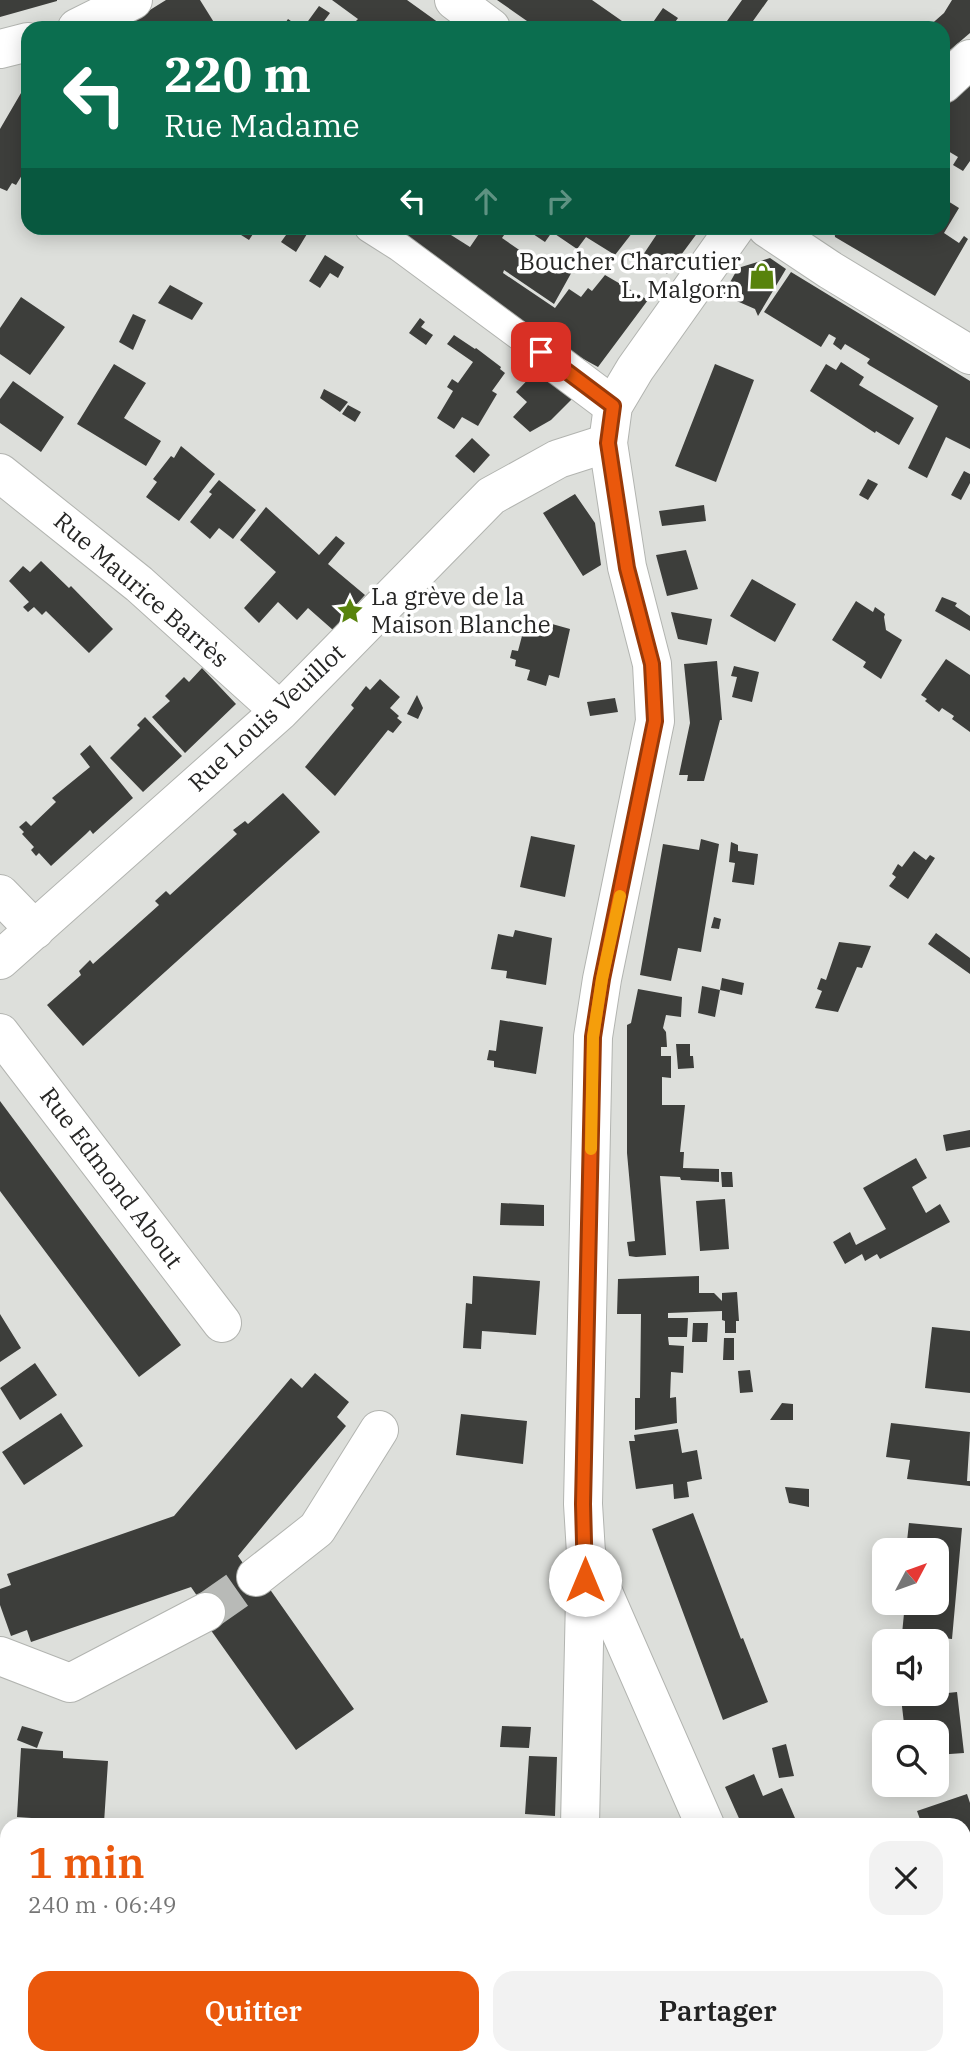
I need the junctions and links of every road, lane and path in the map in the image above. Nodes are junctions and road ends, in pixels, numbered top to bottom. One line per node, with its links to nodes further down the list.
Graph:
1 (133, 0): 3 (street)
2 (454, 0): 4 (street)
3 (91, 21)
4 (482, 21)
5 (21, 44): 6 (street)
6 (0, 49)
7 (970, 59): 8 (street)
8 (950, 78)
9 (380, 235): 12 (street)
10 (730, 235): 14 (street)
11 (784, 235): 13 (street)
12 (541, 352): 14 (street)
13 (970, 355)
14 (613, 406): 15 (street)
15 (608, 443): 17 (street, Rue Louis Veuillot); 24 (street)
16 (0, 473): 17 (street, Rue Maurice Barrès)
17 (279, 710): 19 (street, Rue Louis Veuillot)
18 (0, 894): 19 (street)
19 (35, 930): 20 (street, Rue Louis Veuillot)
20 (0, 960)
21 (0, 1033): 22 (street, Rue Edmond About)
22 (222, 1324)
23 (379, 1430): 25 (street)
24 (586, 1553): 28 (street); 29 (street)
25 (256, 1577)
26 (206, 1612): 27 (street)
27 (0, 1656)
28 (580, 1818)
29 (702, 1818)

